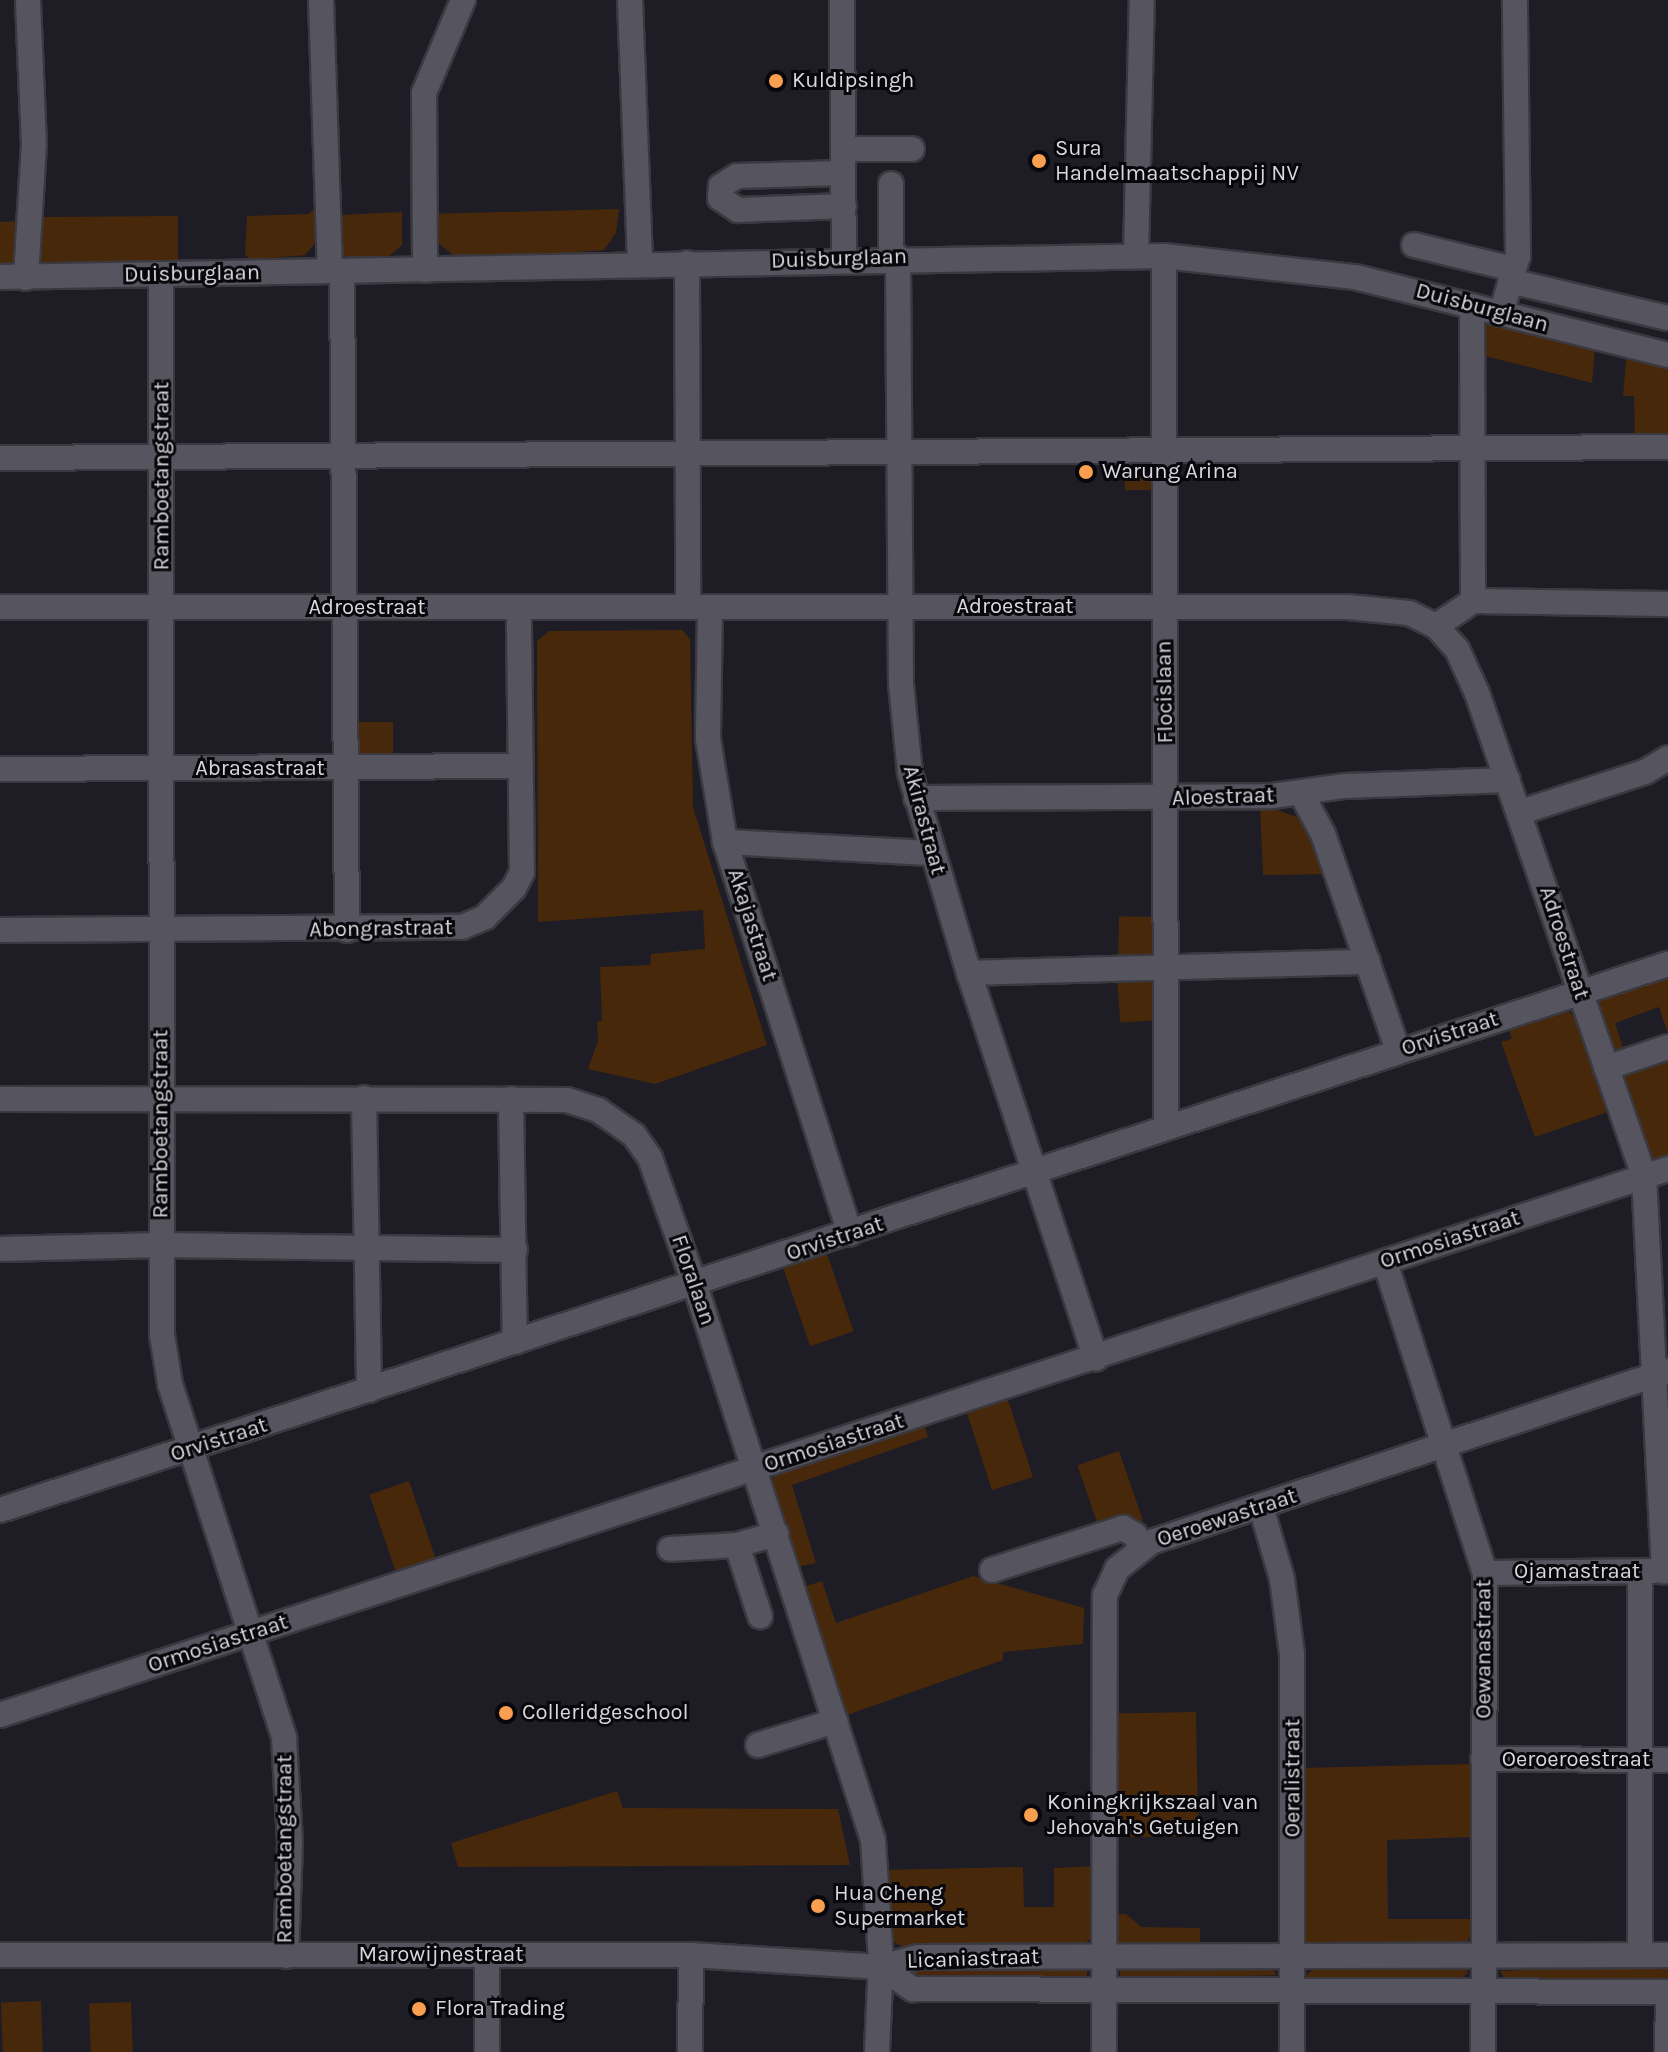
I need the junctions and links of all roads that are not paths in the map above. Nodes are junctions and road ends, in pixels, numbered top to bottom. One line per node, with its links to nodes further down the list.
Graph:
1 (28, 0): 24 (street)
2 (321, 0): 20 (street)
3 (463, 0): 19 (street)
4 (630, 0): 18 (street)
5 (842, 0): 9 (street)
6 (1142, 0): 13 (street)
7 (1515, 0): 22 (street)
8 (912, 149): 9 (street)
9 (843, 161): 11 (street); 11 (street)
10 (891, 184): 15 (street, Akirastraat)
11 (844, 206): 16 (street)
12 (1414, 245): 22 (street)
13 (1136, 256): 14 (street, Duisburglaan); 15 (street, Duisburglaan)
14 (1164, 256): 26 (street, Duisburglaan); 33 (street, Flocislaan)
15 (894, 257): 16 (street, Duisburglaan); 34 (street, Akirastraat)
16 (844, 259): 17 (street, Duisburglaan)
17 (687, 263): 18 (street, Duisburglaan); 36 (street, Akajastraat)
18 (640, 264): 19 (street, Duisburglaan)
19 (425, 270): 20 (street, Duisburglaan)
20 (336, 271): 21 (street, Duisburglaan); 35 (street)
21 (161, 274): 24 (street, Duisburglaan); 37 (street, Ramboetangstraat)
22 (1512, 275): 25 (street); 27 (street)
23 (0, 277): 24 (street, Duisburglaan)
24 (26, 278)
25 (1616, 305): 28 (street); 29 (street)
26 (1472, 306): 27 (street, Duisburglaan); 31 (street)
27 (1501, 314): 29 (street, Duisburglaan)
28 (1668, 318)
29 (1608, 341): 30 (street, Duisburglaan)
30 (1668, 355)
31 (1475, 447): 32 (street); 33 (street); 39 (street)
32 (1668, 447)
33 (1165, 449): 34 (street); 45 (street, Flocislaan)
34 (899, 450): 36 (street); 44 (street, Akirastraat)
35 (343, 452): 36 (street); 37 (street); 42 (street)
36 (689, 452): 43 (street, Akajastraat)
37 (163, 457): 38 (street); 47 (street, Ramboetangstraat)
38 (0, 458)
39 (1473, 601): 40 (street); 48 (street)
40 (1668, 604)
41 (0, 607): 47 (street, Adroestraat)
42 (346, 607): 46 (street, Adroestraat); 47 (street, Adroestraat); 53 (street)
43 (699, 607): 44 (street, Adroestraat); 46 (street, Adroestraat); 59 (street, Akajastraat)
44 (903, 607): 45 (street, Adroestraat); 56 (street, Akirastraat)
45 (1164, 607): 48 (street, Adroestraat); 57 (street, Flocislaan)
46 (519, 608): 50 (street, Abongrastraat)
47 (162, 609): 52 (street, Ramboetangstraat)
48 (1436, 626): 54 (street, Adroestraat)
49 (1668, 758): 58 (street)
50 (520, 766): 53 (street, Abrasastraat); 62 (street, Abongrastraat)
51 (0, 769): 52 (street, Abrasastraat)
52 (162, 769): 53 (street, Abrasastraat); 63 (street, Ramboetangstraat)
53 (343, 770): 62 (street)
54 (1508, 780): 55 (street); 58 (street, Adroestraat)
55 (1301, 793): 57 (street, Aloestraat); 64 (street, Aloestraat)
56 (916, 798): 57 (street, Aloestraat); 60 (street, Akirastraat)
57 (1166, 799): 66 (street, Flocislaan)
58 (1521, 812): 68 (street, Adroestraat)
59 (725, 842): 60 (street); 80 (street, Akajastraat)
60 (931, 853): 67 (street, Akirastraat)
61 (0, 930): 63 (street, Abongrastraat)
62 (347, 930): 63 (street, Abongrastraat)
63 (163, 931): 75 (street, Ramboetangstraat)
64 (1368, 962): 66 (street); 70 (street, Aloestraat)
65 (1668, 964): 68 (street, Orvistraat)
66 (1166, 968): 67 (street); 76 (street, Flocislaan)
67 (969, 973): 78 (street, Akirastraat)
68 (1580, 992): 70 (street, Orvistraat); 71 (street, Adroestraat)
69 (1668, 1047): 71 (street)
70 (1398, 1051): 76 (street, Orvistraat)
71 (1606, 1068): 79 (street, Adroestraat)
72 (364, 1098): 74 (street, Floralaan); 75 (street, Floralaan); 83 (street)
73 (0, 1099): 75 (street, Floralaan)
74 (511, 1099): 84 (street); 86 (street, Floralaan)
75 (160, 1100): 81 (street, Ramboetangstraat)
76 (1166, 1128): 78 (street, Orvistraat)
77 (1668, 1169): 79 (street, Ormosiastraat)
78 (1035, 1173): 80 (street, Orvistraat); 88 (street, Akirastraat)
79 (1644, 1176): 85 (street, Ormosiastraat); 89 (street, Adroestraat)
80 (850, 1234): 86 (street, Orvistraat)
81 (162, 1245): 82 (street); 83 (street); 92 (street, Ramboetangstraat)
82 (0, 1249)
83 (366, 1250): 84 (street); 90 (street)
84 (515, 1250): 87 (street)
85 (1385, 1262): 88 (street, Ormosiastraat); 91 (street, Oewanastraat)
86 (695, 1285): 87 (street, Orvistraat); 93 (street, Floralaan)
87 (515, 1342): 90 (street, Orvistraat)
88 (1096, 1359): 93 (street, Ormosiastraat)
89 (1661, 1373): 91 (street, Oeroewastraat); 101 (street, Adroestraat)
90 (369, 1390): 92 (street, Orvistraat)
91 (1440, 1444): 94 (street, Oeroewastraat); 102 (street, Oewanastraat)
92 (191, 1449): 95 (street, Orvistraat); 104 (street, Ramboetangstraat)
93 (756, 1468): 96 (street, Floralaan); 104 (street, Ormosiastraat)
94 (1261, 1507): 98 (street, Oeroewastraat); 119 (street, Oeralistraat)
95 (0, 1510)
96 (776, 1534): 97 (street); 106 (street, Floralaan)
97 (737, 1545): 99 (street); 103 (street)
98 (1141, 1548): 100 (street); 117 (street, Oeroewastraat)
99 (670, 1549)
100 (992, 1570)
101 (1657, 1571): 102 (street, Ojamastraat); 110 (street, Adroestraat)
102 (1485, 1573): 108 (street, Oewanastraat)
103 (760, 1616)
104 (251, 1634): 105 (street, Ormosiastraat); 116 (street, Ramboetangstraat)
105 (0, 1715)
106 (835, 1721): 107 (street); 120 (street, Floralaan)
107 (758, 1745)
108 (1483, 1759): 110 (street, Oeroeroestraat); 118 (street, Oewanastraat)
109 (1668, 1760): 110 (street, Oeroeroestraat)
110 (1638, 1761): 114 (street, Adroestraat)
111 (0, 1955): 116 (street, Marowijnestraat)
112 (487, 1955): 113 (street, Marowijnestraat); 116 (street, Marowijnestraat); 125 (street)
113 (691, 1955): 120 (street, Marowijnestraat); 126 (street)
114 (1640, 1955): 115 (street, Licaniastraat); 118 (street, Licaniastraat)
115 (1668, 1955)
116 (286, 1956)
117 (1103, 1957): 119 (street, Licaniastraat); 120 (street, Licaniastraat); 121 (street, Oeroewastraat)
118 (1487, 1957): 119 (street, Licaniastraat); 122 (street, Oewanastraat)
119 (1292, 1958): 124 (street, Oeralistraat)
120 (881, 1967): 121 (street, Licaniastraat); 127 (street, Floralaan)
121 (1104, 1990): 124 (street, Licaniastraat); 128 (street, Oeroewastraat)
122 (1484, 1991): 123 (street, Licaniastraat); 124 (street, Licaniastraat); 130 (street, Oewanastraat)
123 (1668, 1992): 131 (street)
124 (1292, 1993): 129 (street, Oeralistraat)
125 (487, 2052)
126 (690, 2052)
127 (877, 2052)
128 (1104, 2052)
129 (1292, 2052)
130 (1483, 2052)
131 (1667, 2052)

